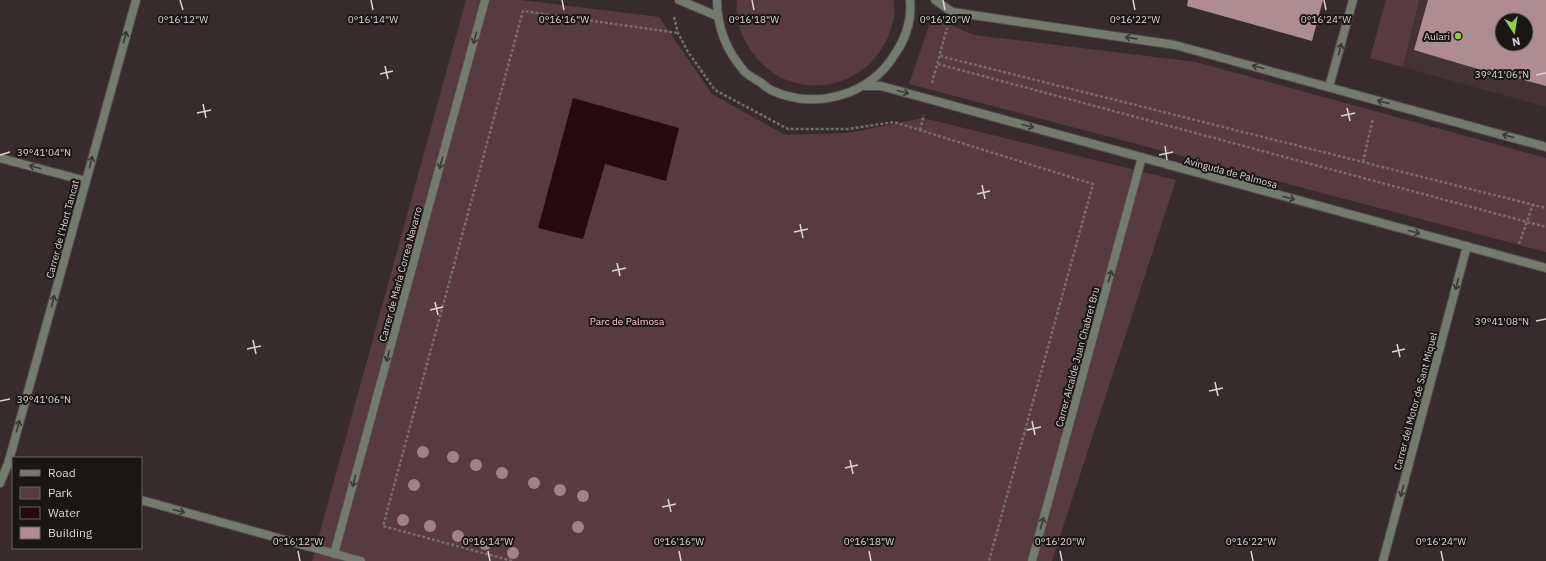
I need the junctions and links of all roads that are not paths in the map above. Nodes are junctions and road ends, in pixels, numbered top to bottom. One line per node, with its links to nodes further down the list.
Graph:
1 (136, 0): 14 (street, Carrer de l'Hort Tancat, one-way to 1)
2 (485, 0): 20 (street, Carrer de María Correa Navarro, one-way to 20)
3 (679, 0): 8 (street)
4 (717, 0): 8 (street)
5 (910, 0): 9 (street)
6 (935, 0): 10 (street, one-way to 6)
7 (1353, 0): 10 (street, one-way to 7)
8 (717, 16): 9 (street)
9 (865, 86): 13 (street, Avinguda de Palmosa, one-way to 13)
10 (1329, 87): 11 (street, one-way to 10)
11 (1546, 147)
12 (0, 158): 14 (street, one-way to 12)
13 (1142, 158): 15 (street, Avinguda de Palmosa, one-way to 15); 22 (street, Carrer Alcalde Juan Chabret Bru, one-way to 13)
14 (86, 181): 17 (street, Carrer de l'Hort Tancat, one-way to 14)
15 (1468, 246): 16 (street, Avinguda de Palmosa); 23 (street, Carrer del Motor de Sant Miquel, one-way to 23)
16 (1546, 268)
17 (7, 464): 18 (street, Carrer de l'Hort Tancat)
18 (0, 483)
19 (142, 500): 20 (street, one-way to 20)
20 (334, 554): 21 (street)
21 (361, 561)
22 (1032, 561)
23 (1383, 561)

